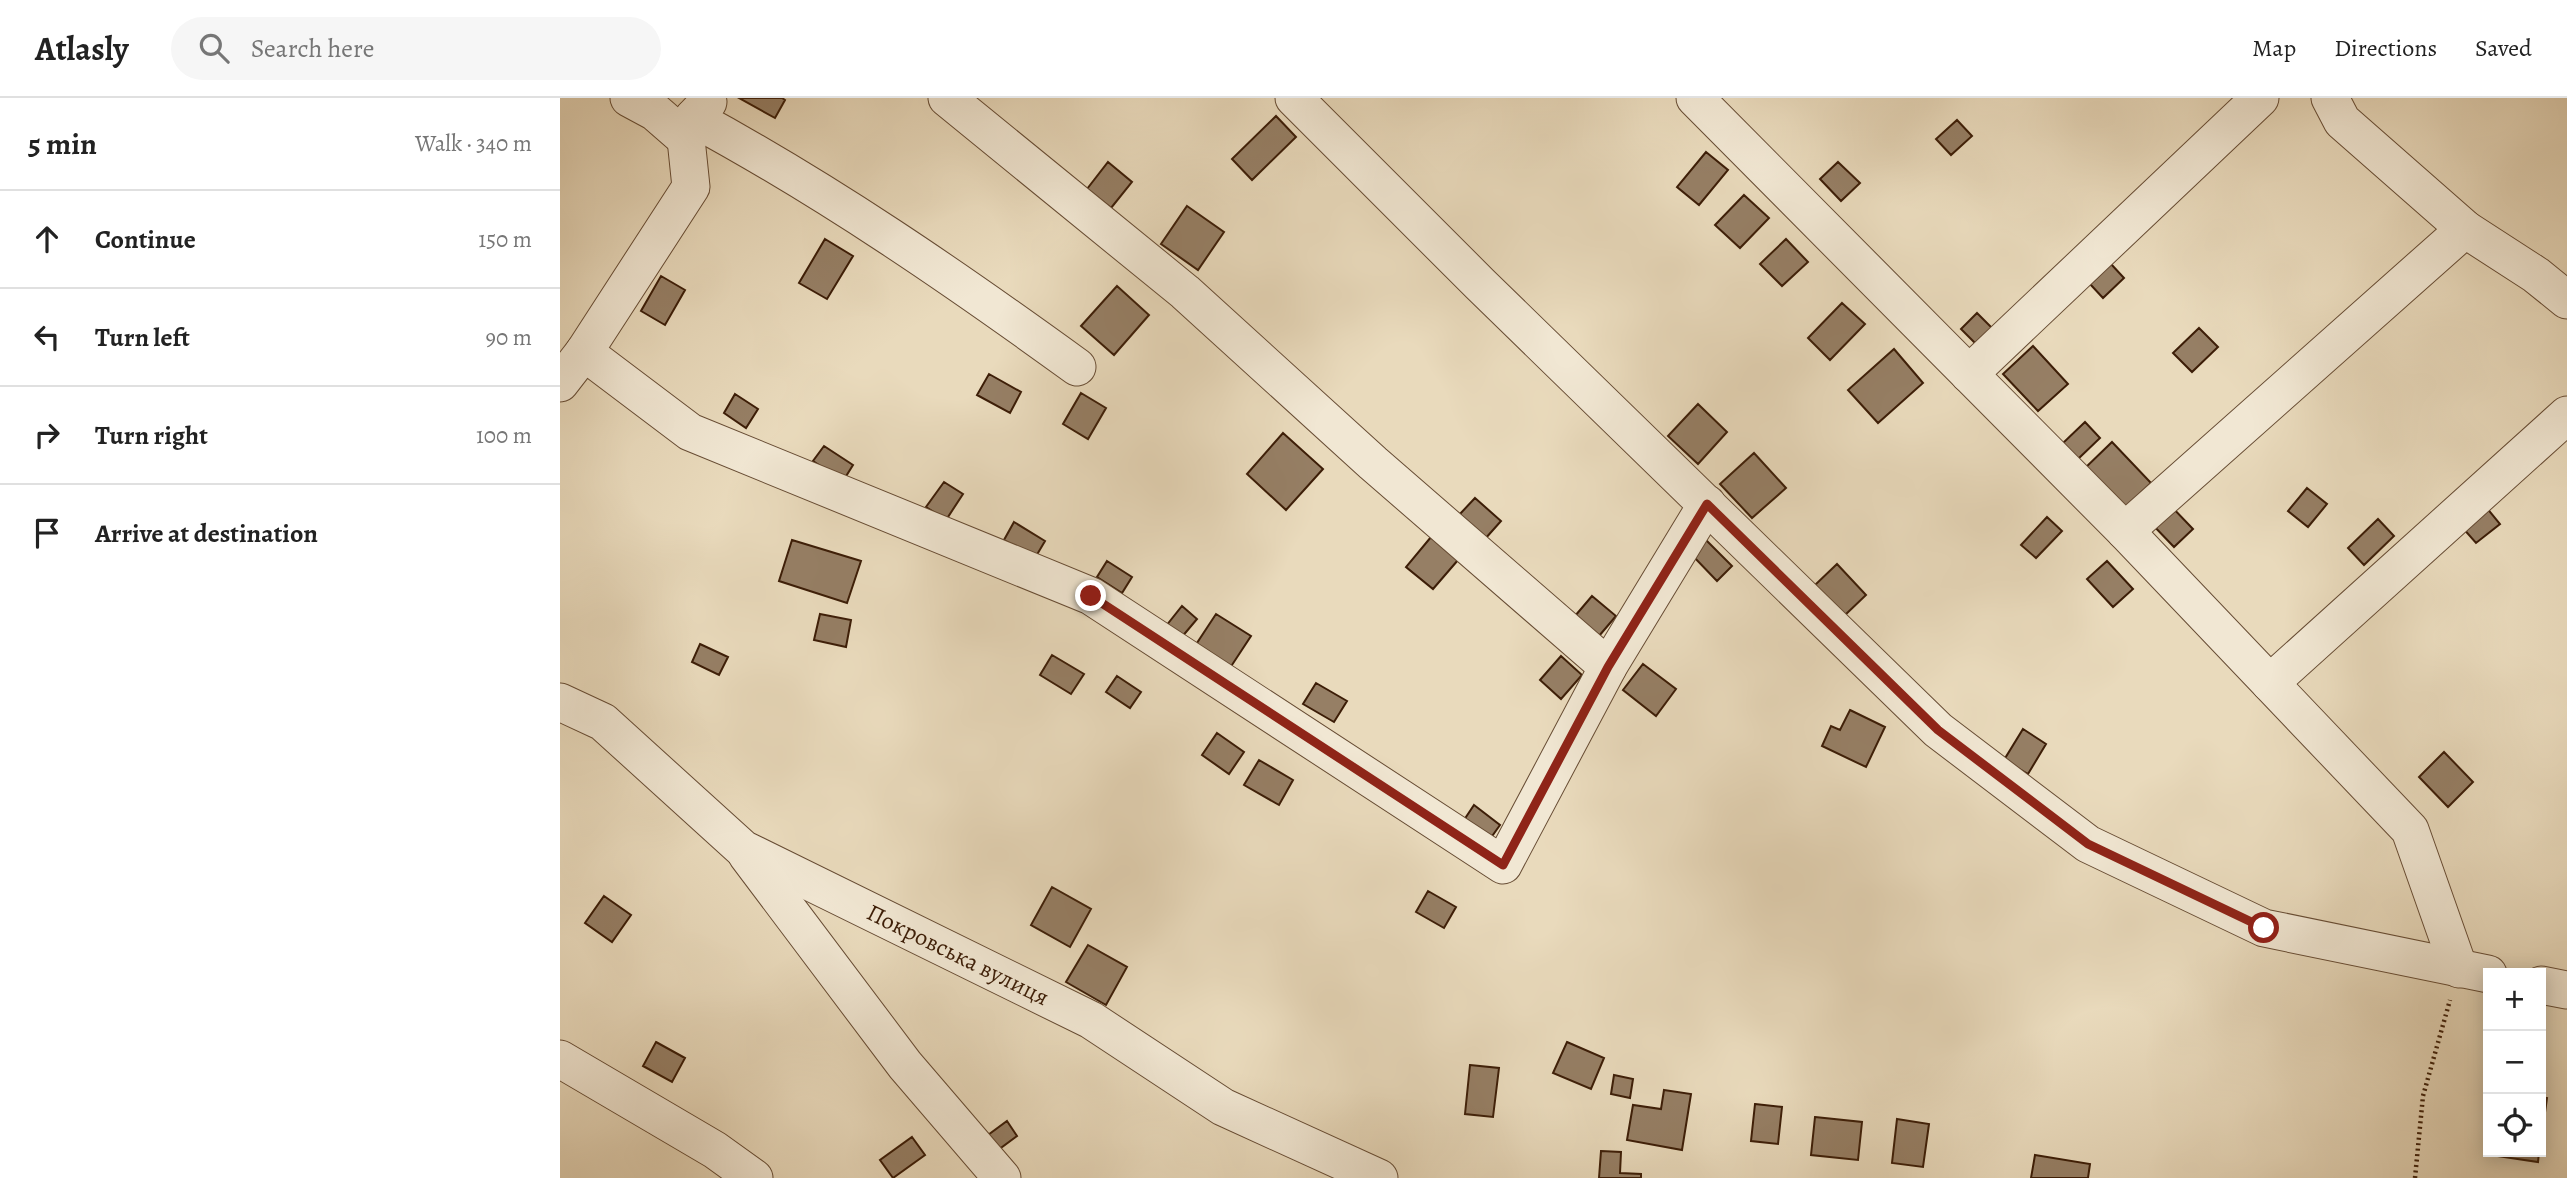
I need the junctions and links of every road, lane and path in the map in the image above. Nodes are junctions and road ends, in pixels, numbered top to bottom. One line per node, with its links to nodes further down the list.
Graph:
1 (629, 98): 7 (street)
2 (947, 98): 17 (street)
3 (1294, 98): 15 (street)
4 (1695, 98): 12 (street)
5 (2260, 98): 12 (street)
6 (2330, 98): 8 (street)
7 (697, 118): 10 (street); 11 (street)
8 (2465, 229): 9 (street); 16 (street)
9 (2567, 300)
10 (584, 352): 13 (street); 17 (street)
11 (1077, 367)
12 (1969, 374): 16 (street)
13 (560, 383)
14 (2567, 415): 18 (street)
15 (1707, 504): 17 (street); 21 (street)
16 (2125, 531): 18 (street)
17 (1608, 667)
18 (2270, 683): 21 (street)
19 (560, 702): 20 (street, Покровська вулиця)
20 (743, 849): 26 (street); 27 (street, Покровська вулиця)
21 (2473, 971): 28 (path)
22 (2546, 986): 23 (street)
23 (2567, 990)
24 (560, 1059): 25 (street)
25 (754, 1178)
26 (1002, 1178)
27 (1379, 1178)
28 (2416, 1178)

